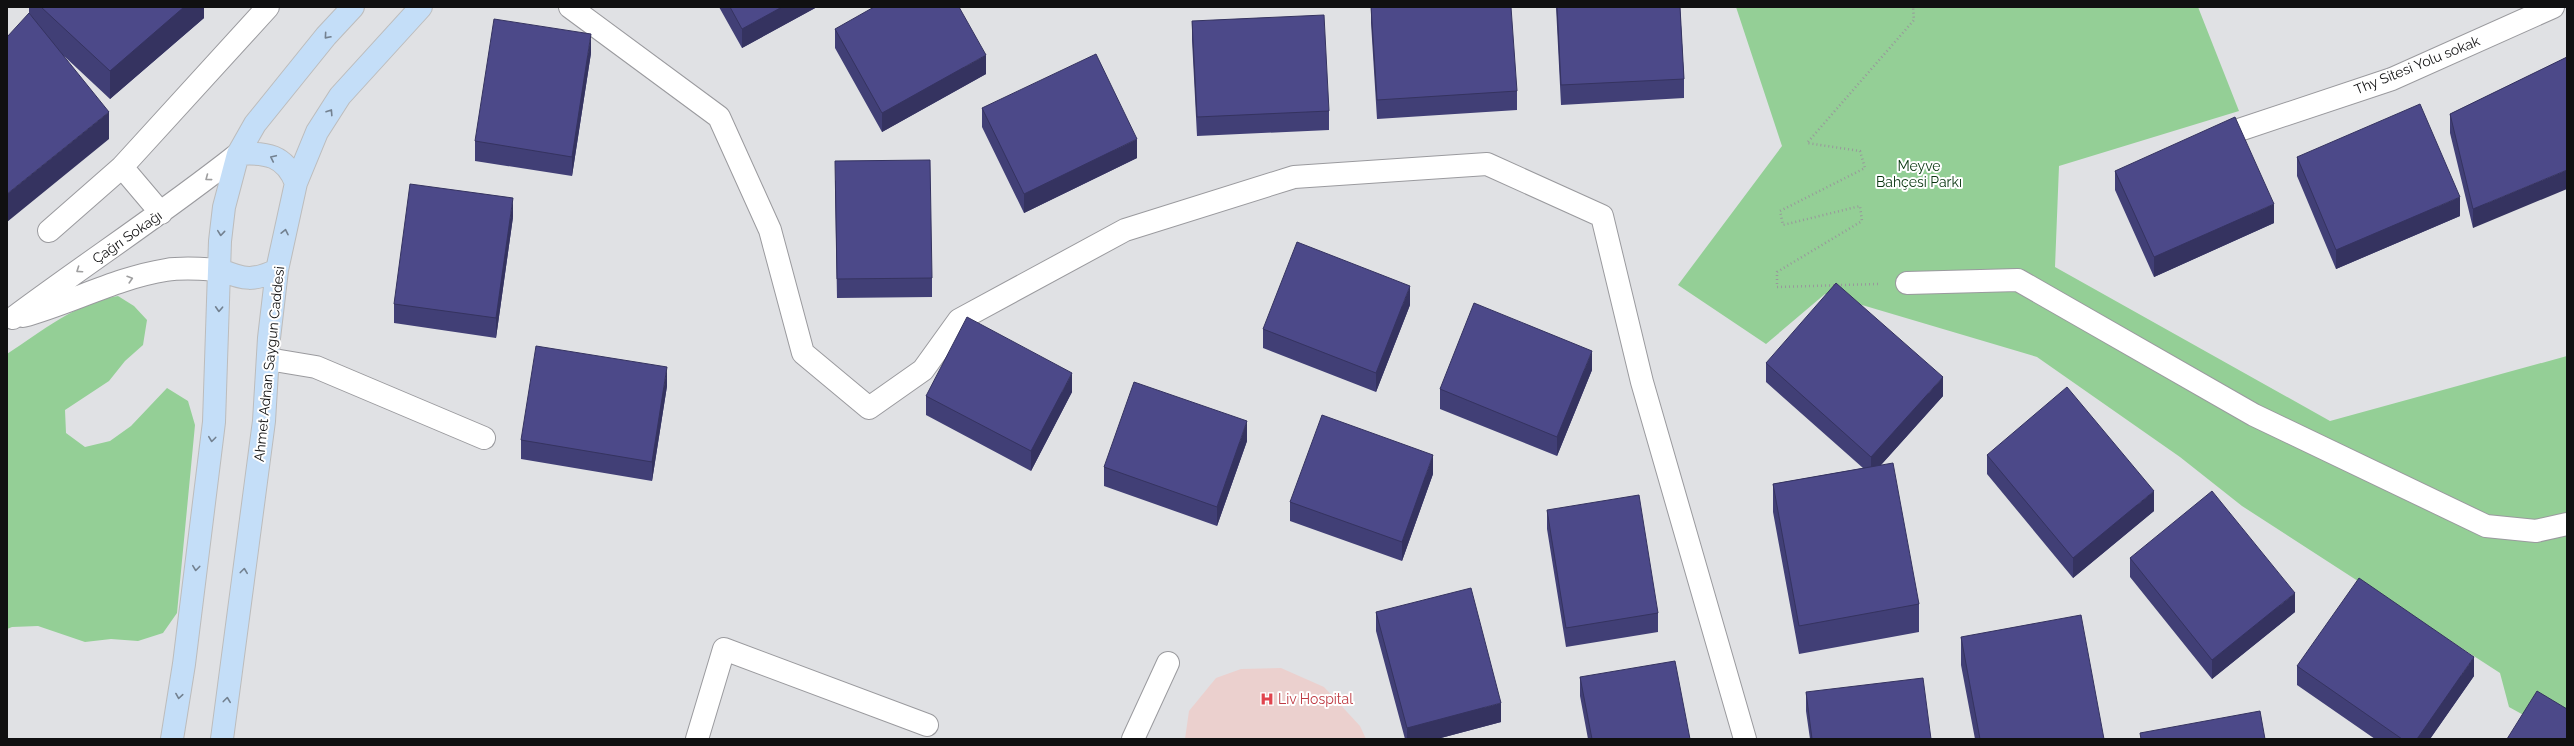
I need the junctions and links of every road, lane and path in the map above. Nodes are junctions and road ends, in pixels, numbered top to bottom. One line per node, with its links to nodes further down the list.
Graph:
1 (268, 7): 9 (street)
2 (353, 7): 8 (main road, one-way to 8)
3 (421, 7): 10 (main road, Ahmet Adnan Saygun Caddesi, one-way to 3)
4 (570, 7): 26 (street)
5 (1913, 7): 15 (path)
6 (2553, 7): 7 (street, Thy Sitesi Yolu sokak)
7 (2233, 132)
8 (238, 154): 10 (main road, one-way to 8); 11 (street, Çağrı Sokağı, one-way to 11); 13 (main road, one-way to 13)
9 (122, 167): 11 (street); 12 (street)
10 (296, 183): 14 (main road, Ahmet Adnan Saygun Caddesi, one-way to 10)
11 (161, 213): 16 (street, Çağrı Sokağı, one-way to 16)
12 (49, 231)
13 (221, 270): 14 (main road); 16 (street, Çağrı Sokağı, one-way to 13); 22 (main road, one-way to 22)
14 (277, 270): 17 (main road, Ahmet Adnan Saygun Caddesi)
15 (1907, 283): 19 (street)
16 (10, 320)
17 (268, 359): 18 (street); 23 (main road, Ahmet Adnan Saygun Caddesi, one-way to 17)
18 (484, 438)
19 (2567, 524)
20 (1168, 663): 25 (street)
21 (926, 725): 24 (street)
22 (172, 739)
23 (222, 739)
24 (697, 739)
25 (1133, 739)
26 (1744, 739)

